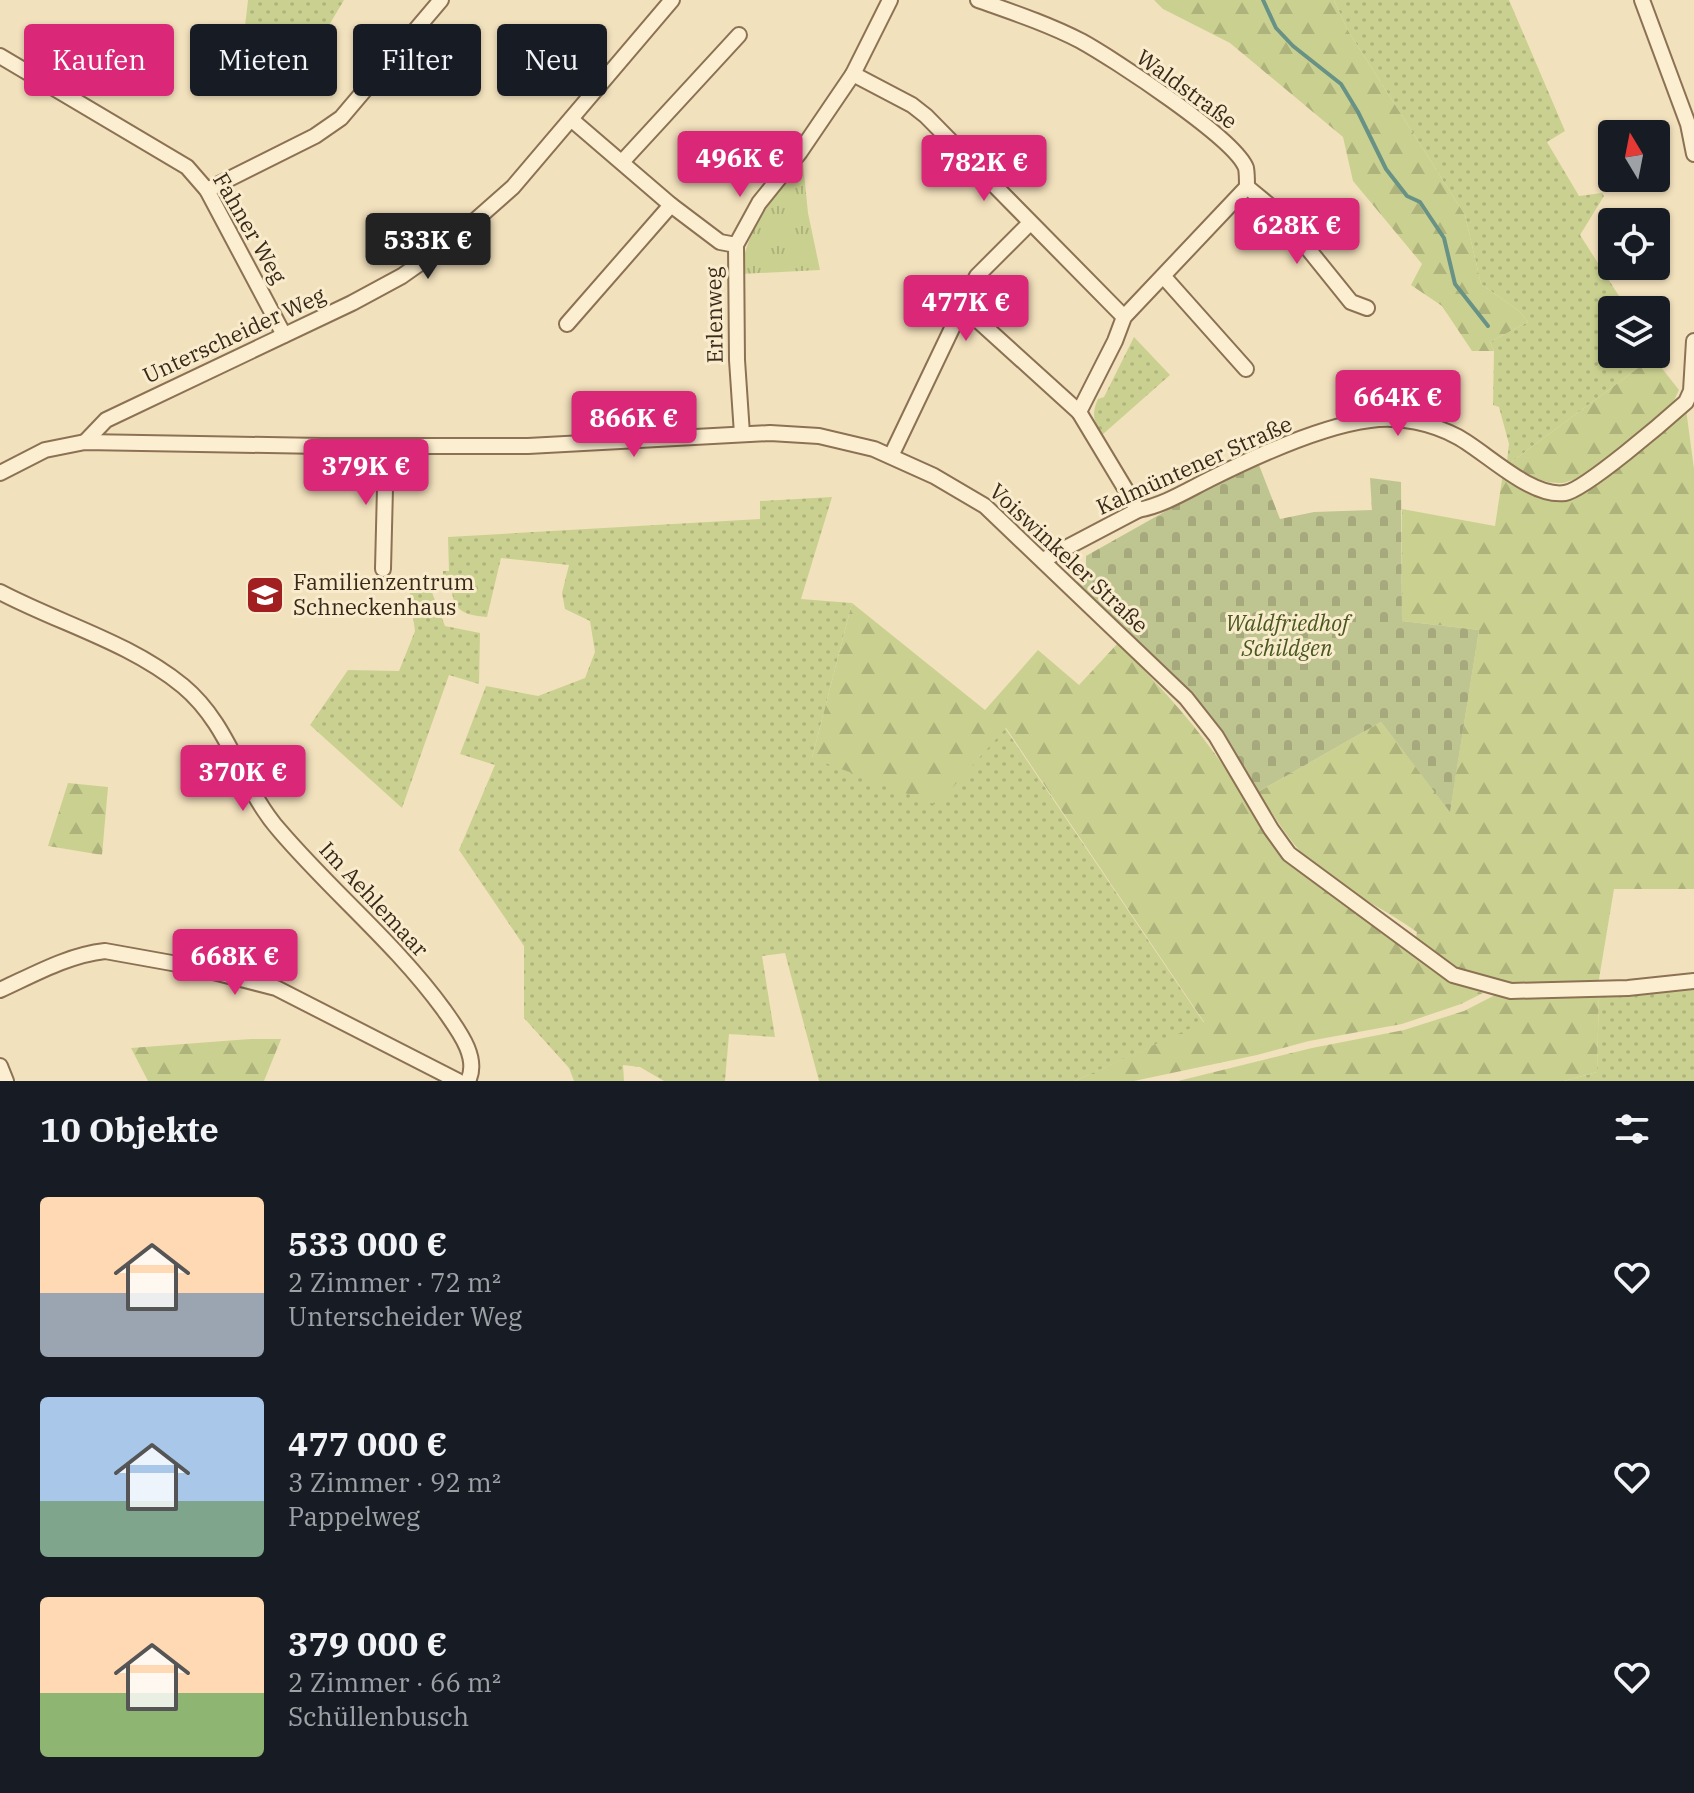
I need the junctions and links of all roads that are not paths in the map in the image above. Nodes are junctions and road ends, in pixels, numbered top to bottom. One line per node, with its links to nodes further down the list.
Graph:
1 (441, 0): 13 (street)
2 (672, 0): 9 (street, Unterscheider Weg)
3 (890, 0): 8 (street, Erlenweg)
4 (978, 0): 12 (street, Waldstraße)
5 (1642, 0): 10 (street)
6 (739, 35): 11 (street)
7 (0, 56): 13 (street, Fahner Weg)
8 (853, 74): 15 (street); 16 (street, Erlenweg)
9 (572, 120): 11 (street); 22 (street, Unterscheider Weg)
10 (1694, 154)
11 (622, 162): 14 (street)
12 (1247, 187): 17 (street); 19 (street)
13 (207, 190): 22 (street, Fahner Weg)
14 (671, 205): 16 (street); 21 (street)
15 (1030, 223): 18 (street); 20 (street)
16 (736, 245): 27 (street, Erlenweg)
17 (1164, 277): 20 (street); 24 (street)
18 (962, 306): 26 (street); 30 (street)
19 (1367, 308)
20 (1124, 317): 26 (street)
21 (567, 324)
22 (284, 335): 28 (street, Unterscheider Weg)
23 (1694, 341): 25 (street, Kalmüntener Straße)
24 (1246, 369)
25 (1692, 391): 32 (street, Kalmüntener Straße)
26 (1079, 412): 32 (street)
27 (742, 434): 29 (street, Voiswinkeler Straße); 30 (street, Voiswinkeler Straße)
28 (85, 442): 29 (street, Voiswinkeler Straße); 31 (street, Voiswinkeler Straße)
29 (386, 447): 34 (street)
30 (891, 456): 33 (street, Voiswinkeler Straße)
31 (0, 473)
32 (1138, 510): 33 (street, Kalmüntener Straße)
33 (1043, 560): 36 (street, Voiswinkeler Straße)
34 (383, 569)
35 (0, 592): 41 (street, Im Aehlemaar)
36 (1694, 981)
37 (0, 990): 40 (street)
38 (0, 1066): 39 (street)
39 (6, 1081)
40 (458, 1081)
41 (468, 1081)

